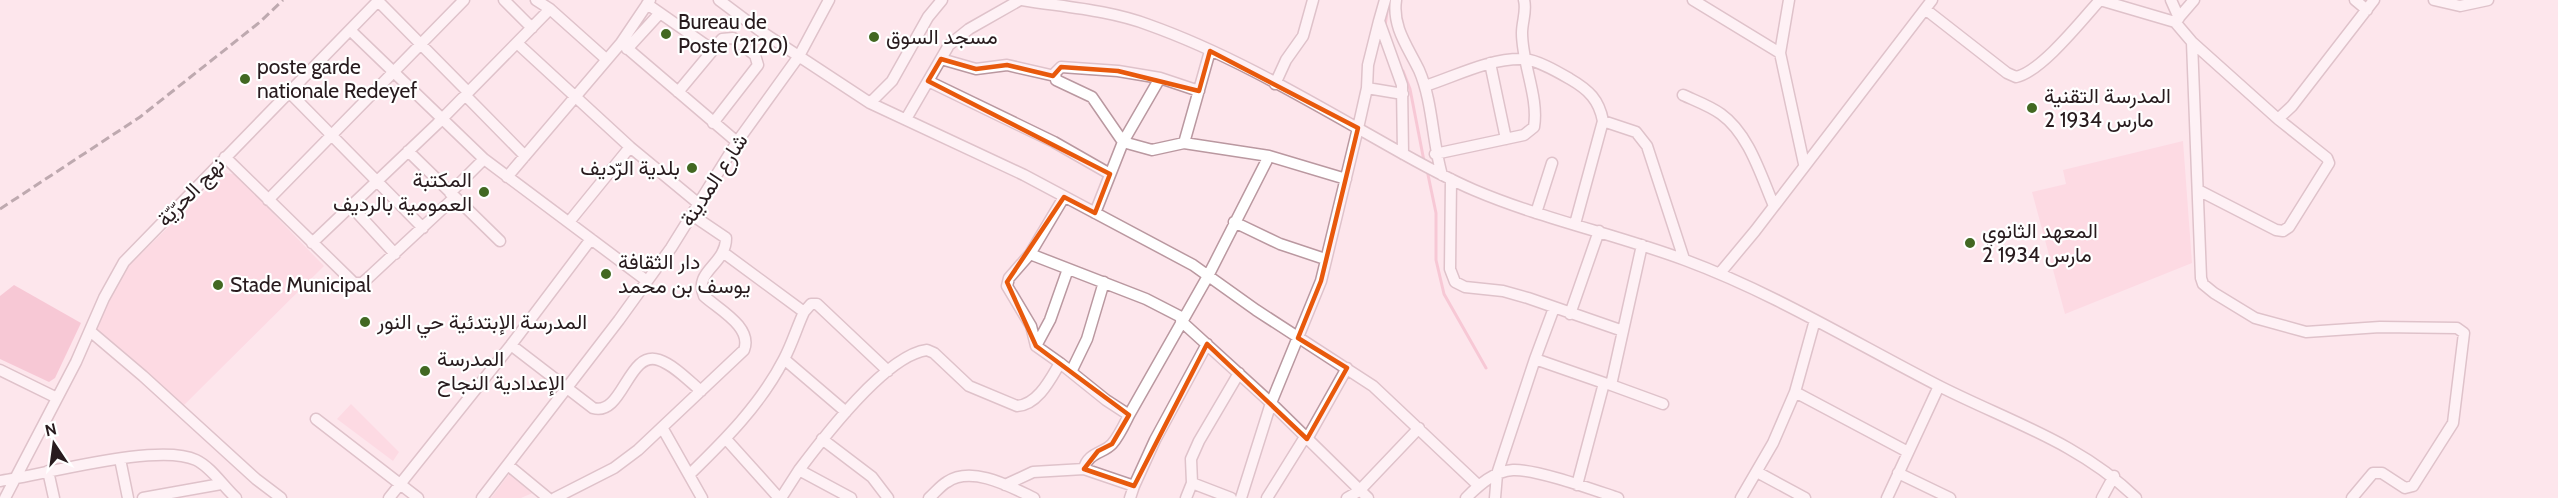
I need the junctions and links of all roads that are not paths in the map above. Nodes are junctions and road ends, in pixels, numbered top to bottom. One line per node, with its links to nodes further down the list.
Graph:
1 (464, 0): 34 (street)
2 (504, 0): 30 (street)
3 (536, 0): 25 (street)
4 (719, 0): 39 (street)
5 (829, 0): 39 (street, شارع المدينة)
6 (942, 0): 58 (street)
7 (1021, 0): 23 (street); 41 (street)
8 (1313, 0): 48 (street)
9 (1385, 0): 29 (street)
10 (1396, 0): 49 (street)
11 (1524, 0): 42 (street)
12 (1693, 0): 38 (street)
13 (1789, 0): 38 (street)
14 (2100, 0): 24 (street); 28 (street)
15 (2171, 0): 28 (street)
16 (2194, 0): 28 (street)
17 (2355, 0): 26 (street)
18 (2374, 0): 26 (street)
19 (2434, 0): 20 (street)
20 (2487, 0)
21 (379, 1): 31 (street, نهج الحرّيّة); 34 (street)
22 (649, 2): 27 (street); 35 (street)
23 (1044, 2): 37 (street)
24 (1929, 4): 79 (street)
25 (550, 9): 30 (street); 40 (street)
26 (2367, 10): 61 (street)
27 (660, 13): 35 (street); 36 (street)
28 (2177, 20): 32 (street)
29 (1380, 21): 50 (street); 55 (street)
30 (532, 28): 33 (street)
31 (350, 30): 44 (street); 52 (street, نهج الحرّيّة)
32 (2192, 42): 61 (street); 85 (street)
33 (517, 43): 54 (street); 57 (street)
34 (421, 46): 44 (street); 54 (street)
35 (624, 46): 40 (street); 53 (street)
36 (712, 50): 53 (street); 63 (street)
37 (1210, 51): 48 (street); 51 (street)
38 (1780, 53): 79 (street)
39 (799, 56): 58 (street); 67 (street, شارع المدينة)
40 (606, 59): 57 (street)
41 (941, 59): 45 (street); 47 (street)
42 (1525, 59): 43 (street); 62 (street); 66 (street)
43 (1490, 63): 49 (street); 66 (street)
44 (396, 72): 59 (street); 65 (street)
45 (1055, 76): 46 (street); 68 (street)
46 (1160, 78): 51 (street); 68 (street)
47 (928, 81): 60 (street); 80 (street)
48 (1275, 84): 64 (street)
49 (1425, 86): 72 (street)
50 (1367, 88): 55 (street); 64 (street)
51 (1199, 91): 69 (street)
52 (288, 92): 65 (street); 76 (street, نهج الحرّيّة)
53 (678, 92): 63 (street)
54 (467, 94): 59 (street); 74 (street)
55 (1403, 94): 73 (street)
56 (1683, 95): 91 (street)
57 (576, 97): 70 (street); 74 (street)
58 (872, 104): 60 (street)
59 (442, 118): 71 (street); 77 (street)
60 (904, 118): 87 (street)
61 (2278, 119): 85 (street)
62 (1603, 121): 97 (street); 108 (street)
63 (713, 123): 67 (street)
64 (1358, 128): 73 (street); 83 (street)
65 (332, 134): 84 (street); 88 (street)
66 (1506, 139): 72 (street)
67 (737, 142): 89 (street, شارع المدينة)
68 (1123, 142): 69 (street); 80 (street)
69 (1184, 143): 75 (street)
70 (630, 147): 89 (street); 95 (street)
71 (408, 151): 84 (street); 86 (street)
72 (1436, 154): 81 (street)
73 (1406, 155): 81 (street)
74 (525, 156): 82 (street)
75 (1269, 156): 83 (street); 96 (street)
76 (225, 157): 88 (street); 119 (street, نهج الحرّيّة)
77 (484, 159): 82 (street); 86 (street)
78 (1552, 163): 93 (street)
79 (1804, 164): 91 (street)
80 (1110, 174): 92 (street)
81 (1442, 175): 93 (street); 114 (street)
82 (507, 177): 95 (street)
83 (1346, 178): 107 (street)
84 (376, 179): 90 (street); 98 (street)
85 (2198, 190): 203 (street)
86 (453, 195): 98 (street); 101 (street)
87 (1065, 198): 92 (street); 106 (street)
88 (268, 200): 102 (street)
89 (699, 204): 94 (street, شارع المدينة)
90 (351, 206): 102 (street); 105 (street)
91 (1774, 206): 110 (street)
92 (1095, 213): 111 (street)
93 (1536, 213): 97 (street)
94 (692, 215): 104 (street); 112 (street, شارع المدينة)
95 (569, 222): 100 (street)
96 (1234, 222): 107 (street); 111 (street)
97 (1575, 224): 99 (street)
98 (423, 228): 105 (street)
99 (1599, 231): 103 (street); 116 (street)
100 (591, 239): 112 (street); 123 (street)
101 (500, 241)
102 (312, 243): 105 (street)
103 (1642, 245): 108 (street); 120 (street)
104 (724, 253): 115 (street); 136 (street)
105 (395, 254)
106 (1030, 254): 109 (street); 124 (street)
107 (1325, 259): 121 (street)
108 (1684, 259): 110 (street)
109 (1068, 269): 113 (street); 124 (street)
110 (1720, 273): 118 (street)
111 (1208, 276): 117 (street); 121 (street)
112 (647, 281): 135 (street, شارع المدينة)
113 (1104, 282): 117 (street); 130 (street)
114 (1554, 308): 116 (street); 126 (street)
115 (803, 311): 125 (street); 129 (street)
116 (1570, 314): 120 (street)
117 (1182, 320): 122 (street); 142 (street)
118 (1815, 320): 134 (street); 137 (street)
119 (90, 331): 138 (street, نهج الحرّيّة); 176 (street)
120 (1623, 331): 133 (street)
121 (1298, 338): 128 (street); 139 (street)
122 (1207, 344): 131 (street); 167 (street)
123 (511, 345): 135 (street); 164 (street)
124 (1036, 346): 127 (street)
125 (784, 359): 141 (street); 147 (street)
126 (1535, 359): 133 (street); 158 (street)
127 (1060, 363): 129 (street); 130 (street)
128 (1347, 368): 144 (street); 146 (street)
129 (888, 371): 141 (street)
130 (1071, 372): 142 (street)
131 (1239, 373): 139 (street); 162 (street)
132 (2, 374): 138 (street)
133 (1607, 384): 140 (street); 166 (street)
134 (1939, 386): 149 (street); 159 (street)
135 (567, 389): 136 (street); 151 (street, شارع المدينة)
136 (701, 391): 145 (street)
137 (1795, 392): 149 (street); 156 (street)
138 (57, 398): 160 (street, نهج الحرّيّة)
139 (1271, 403): 146 (street); 191 (street)
140 (1663, 404)
141 (846, 412): 148 (street)
142 (1129, 415): 152 (street)
143 (316, 420): 164 (street)
144 (1419, 428): 168 (street); 169 (street)
145 (663, 429): 155 (street); 181 (street)
146 (1306, 438): 169 (street); 192 (street)
147 (726, 439): 155 (street); 183 (street)
148 (822, 439): 153 (street); 185 (street)
149 (1908, 452): 157 (street)
150 (120, 459): 154 (street); 163 (street); 173 (street)
151 (508, 465): 179 (street, شارع المدينة); 180 (street)
152 (1084, 469): 165 (street); 167 (street)
153 (799, 470): 183 (street); 184 (street)
154 (48, 471): 160 (street); 172 (street)
155 (687, 471): 182 (street)
156 (1757, 472): 197 (street); 198 (street)
157 (1898, 473): 199 (street); 200 (street)
158 (1497, 474): 166 (street); 168 (street); 195 (street)
159 (2115, 476): 201 (street); 202 (street)
160 (15, 479): 161 (street); 171 (street, نهج الحرّيّة)
161 (0, 482)
162 (1192, 483): 189 (street); 190 (street)
163 (222, 484): 170 (street); 175 (street)
164 (401, 484): 177 (street); 178 (street)
165 (1005, 485): 186 (street); 187 (street)
166 (1577, 485): 196 (street)
167 (1134, 486): 188 (street)
168 (1479, 486): 194 (street)
169 (1363, 494): 193 (street)
170 (173, 496): 174 (street)
171 (5, 498)
172 (54, 498)
173 (128, 498)
174 (143, 498)
175 (236, 498)
176 (280, 498)
177 (389, 498)
178 (418, 498)
179 (482, 498)
180 (548, 498)
181 (555, 498)
182 (702, 498)
183 (780, 498)
184 (851, 498)
185 (888, 498)
186 (929, 498)
187 (1034, 498)
188 (1130, 498)
189 (1186, 498)
190 (1231, 498)
191 (1241, 498)
192 (1267, 498)
193 (1347, 498)
194 (1466, 498)
195 (1495, 498)
196 (1618, 498)
197 (1741, 498)
198 (1804, 498)
199 (1887, 498)
200 (1950, 498)
201 (2102, 498)
202 (2136, 498)
203 (2352, 498)

